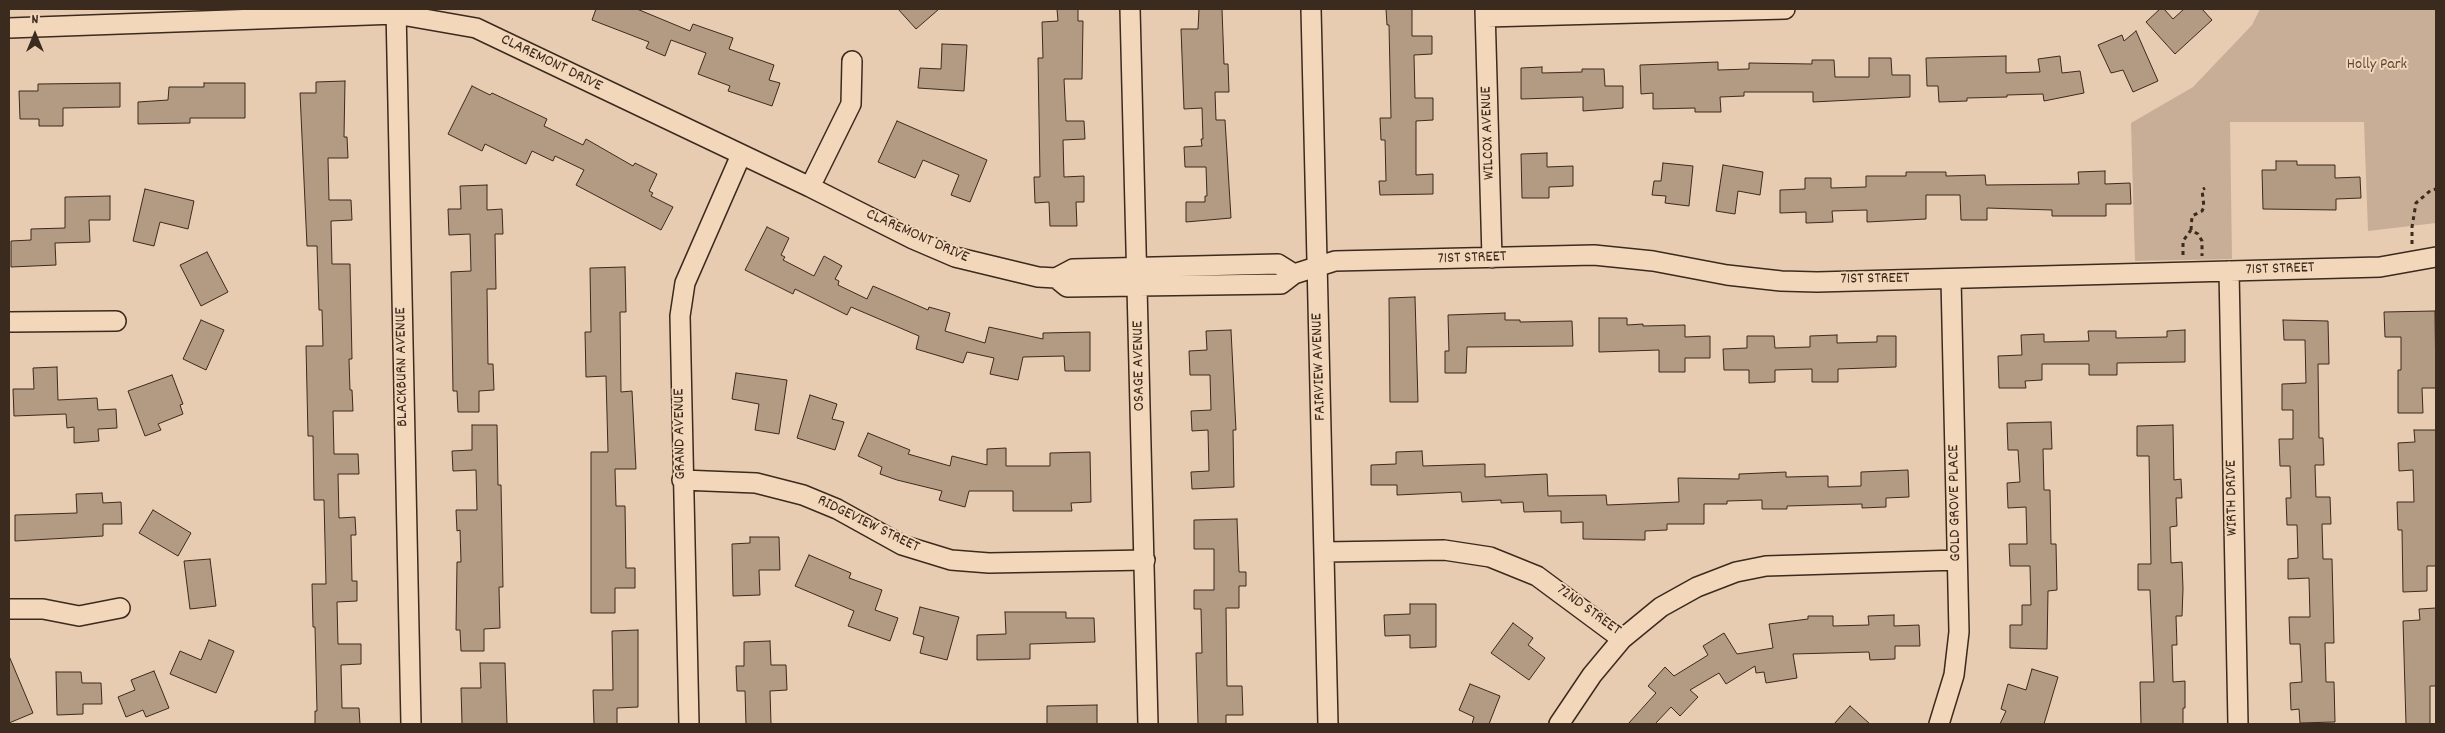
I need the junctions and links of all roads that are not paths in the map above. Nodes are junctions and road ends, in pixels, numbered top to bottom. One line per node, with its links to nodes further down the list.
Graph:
1 (1130, 9): 14 (street, OSAGE AVENUE)
2 (1311, 9): 12 (street, FAIRVIEW AVENUE)
3 (1785, 9): 5 (street)
4 (396, 11): 6 (street, CLAREMONT DRIVE); 8 (street, CLAREMONT DRIVE); 25 (street, BLACKBURN AVENUE)
5 (1485, 13): 11 (street, WILCOX AVENUE)
6 (9, 28)
7 (852, 61): 9 (street)
8 (741, 155): 9 (street, CLAREMONT DRIVE); 18 (street, GRAND AVENUE)
9 (810, 187): 14 (street, CLAREMONT DRIVE)
10 (2436, 257): 13 (street, 71ST STREET)
11 (1492, 258): 12 (street, 71ST STREET); 15 (street, 71ST STREET)
12 (1317, 267): 14 (street, CLAREMONT DRIVE); 19 (street, FAIRVIEW AVENUE)
13 (2229, 271): 15 (street, 71ST STREET); 31 (street, WIRTH DRIVE)
14 (1137, 278): 20 (street, OSAGE AVENUE)
15 (1951, 278): 21 (street, GOLD GROVE PLACE)
16 (116, 321): 17 (street)
17 (9, 322)
18 (682, 480): 20 (street, RIDGEVIEW STREET); 26 (street, GRAND AVENUE)
19 (1325, 552): 24 (street, 72ND STREET); 28 (street, FAIRVIEW AVENUE)
20 (1145, 560): 27 (street, OSAGE AVENUE)
21 (1957, 560): 24 (street, 72ND STREET); 30 (street, GOLD GROVE PLACE)
22 (120, 608): 23 (street)
23 (9, 609)
24 (1622, 639): 29 (street)
25 (411, 724)
26 (689, 724)
27 (1148, 724)
28 (1328, 724)
29 (1559, 724)
30 (1939, 724)
31 (2238, 724)

